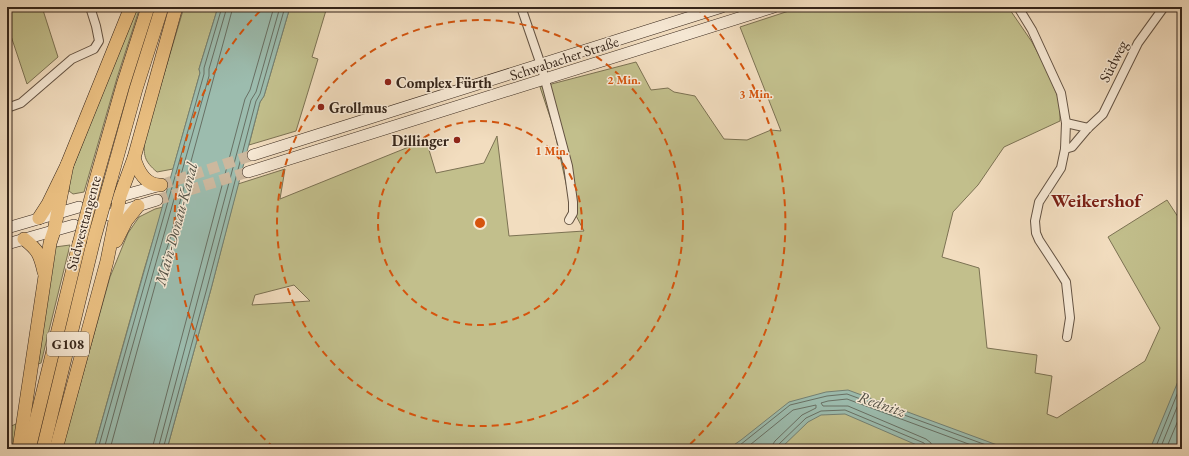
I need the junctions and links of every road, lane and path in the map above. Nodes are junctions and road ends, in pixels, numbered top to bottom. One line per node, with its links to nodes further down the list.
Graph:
1 (90, 7): 13 (street)
2 (131, 7): 19 (highway)
3 (148, 7): 39 (highway, Südwesttangente / G108, bridge)
4 (162, 7): 40 (highway, Südwesttangente / G108, bridge)
5 (176, 7): 18 (highway)
6 (521, 7): 11 (street)
7 (722, 7): 11 (main road, Schwabacher Straße)
8 (774, 7): 12 (main road, Schwabacher Straße)
9 (1018, 7): 14 (street)
10 (1164, 7): 15 (street, Südweg)
11 (541, 65): 12 (street); 17 (main road, Schwabacher Straße)
12 (546, 80): 20 (main road, Schwabacher Straße); 29 (street)
13 (7, 108)
14 (1066, 124): 15 (street); 16 (street)
15 (1088, 128): 16 (street, Südweg)
16 (1065, 149): 37 (street)
17 (253, 155)
18 (134, 158): 21 (highway); 22 (highway)
19 (67, 165): 26 (highway); 28 (highway)
20 (248, 172)
21 (161, 185): 22 (main road)
22 (115, 197): 27 (highway)
23 (157, 200): 24 (main road)
24 (138, 206): 27 (main road); 35 (highway)
25 (80, 207): 26 (main road)
26 (58, 213): 28 (main road); 32 (highway)
27 (112, 214): 35 (highway)
28 (39, 218): 31 (main road)
29 (569, 220)
30 (74, 226): 32 (main road)
31 (7, 228)
32 (54, 231): 33 (main road); 36 (highway)
33 (24, 239): 34 (main road); 36 (highway)
34 (7, 244)
35 (107, 261): 41 (highway)
36 (45, 274): 38 (highway)
37 (1067, 337)
38 (19, 449)
39 (29, 449)
40 (43, 449)
41 (56, 449)

